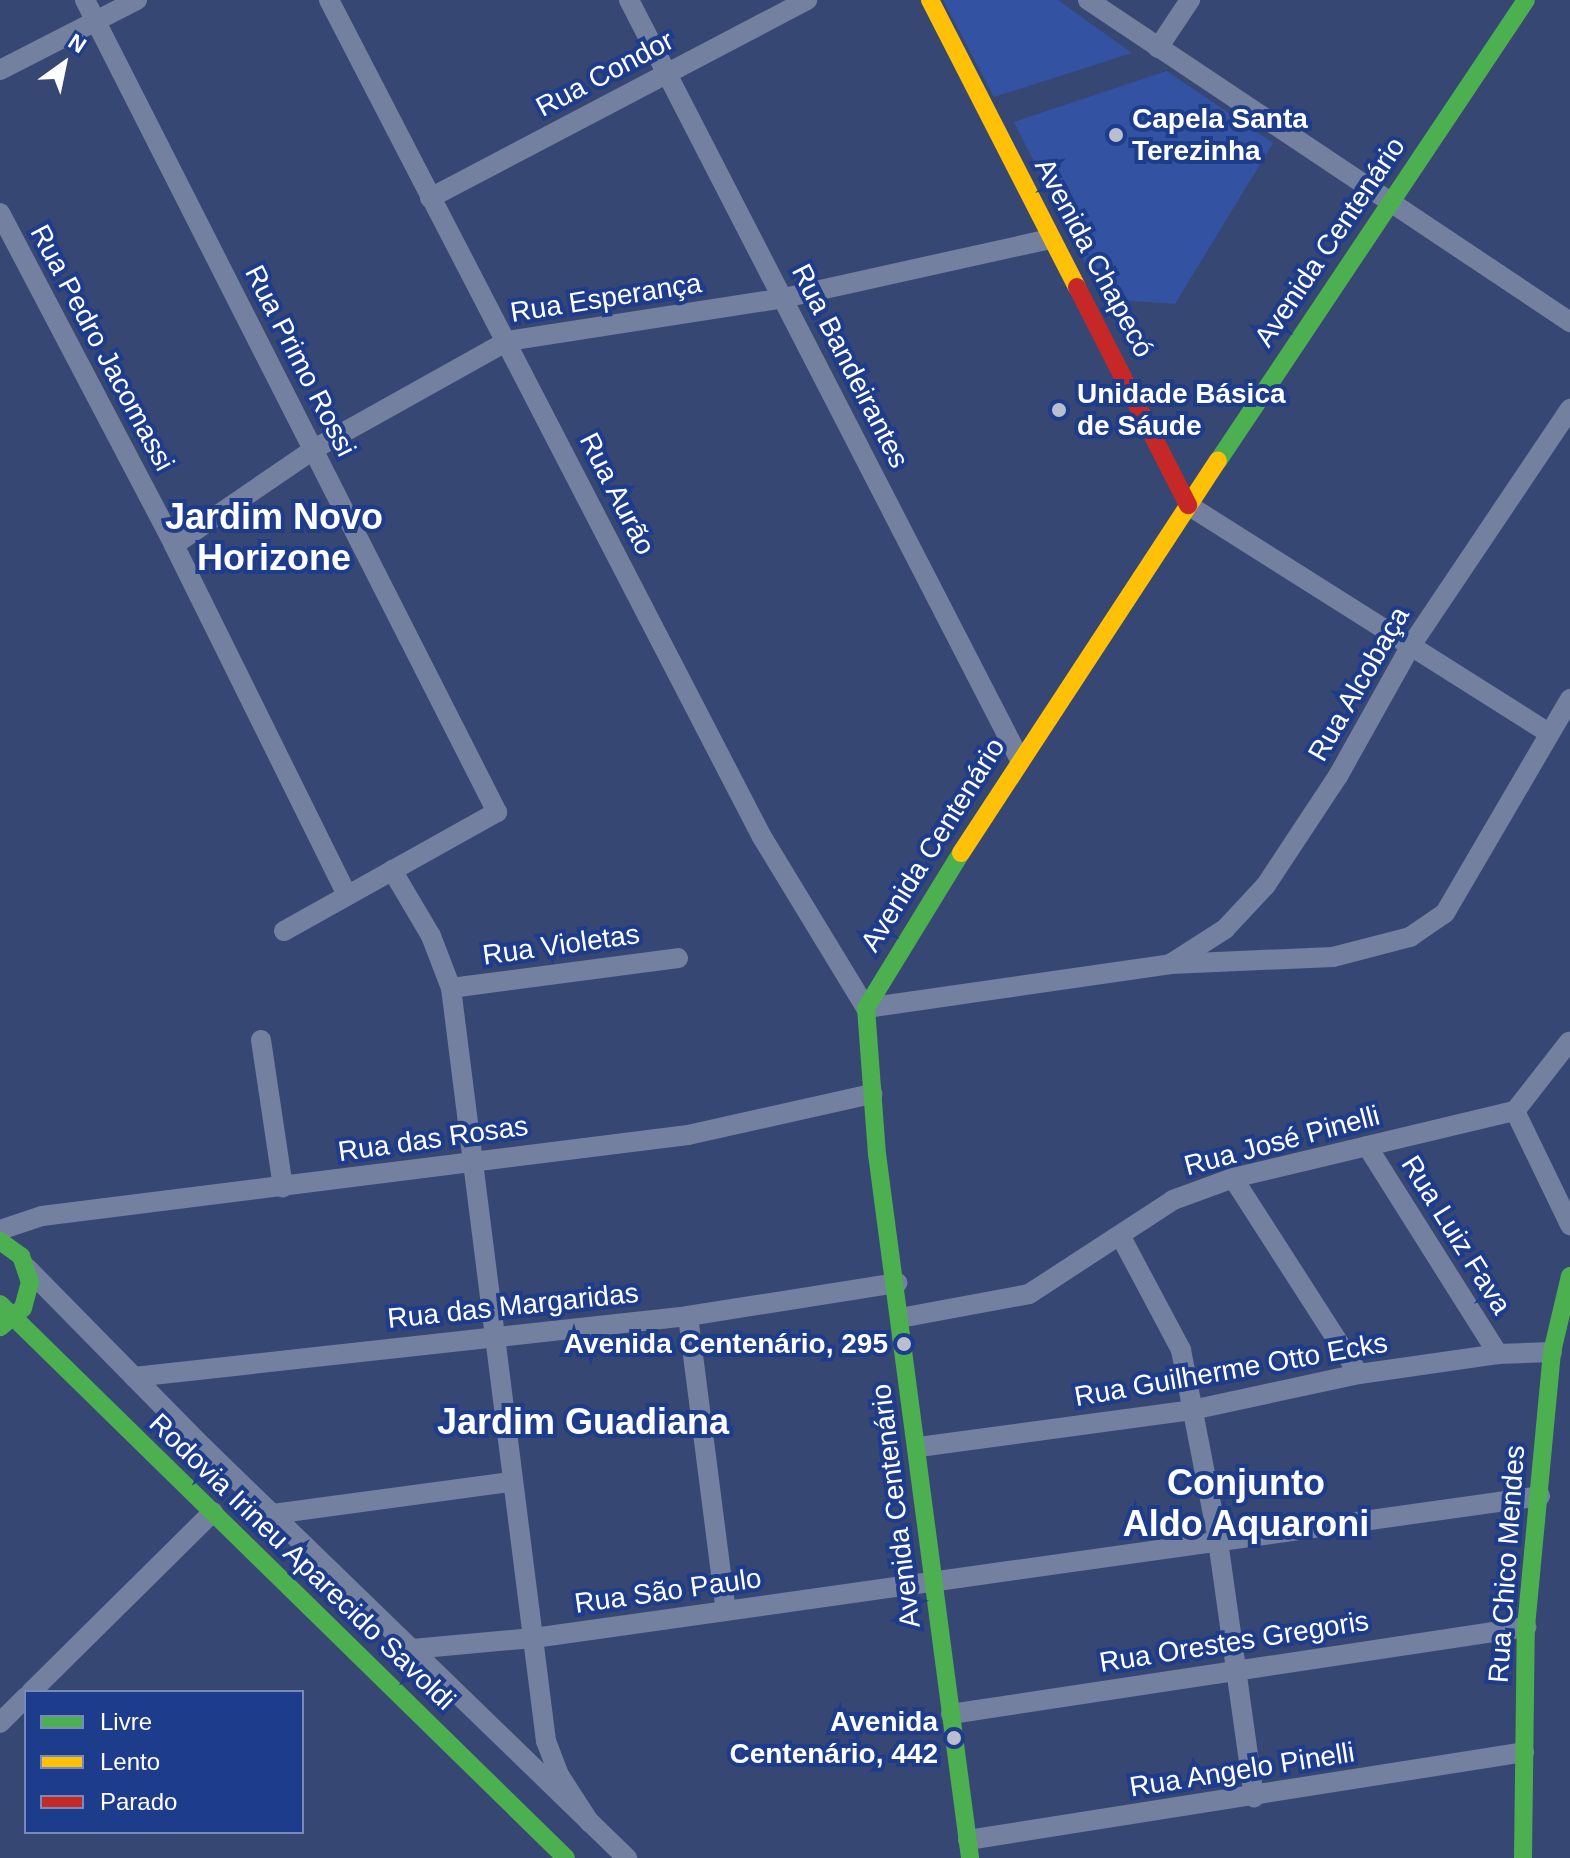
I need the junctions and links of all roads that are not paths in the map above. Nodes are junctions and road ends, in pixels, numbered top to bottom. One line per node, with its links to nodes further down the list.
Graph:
1 (85, 0): 10 (street, Rua Primo Rossi)
2 (137, 0): 10 (street)
3 (329, 0): 14 (street, Rua Aurão)
4 (629, 0): 13 (street, Rua Bandeirantes)
5 (807, 0): 13 (street, Rua Condor)
6 (930, 0): 17 (street, Avenida Chapecó)
7 (1088, 0): 11 (street)
8 (1190, 0): 11 (street)
9 (1526, 0): 15 (street, Avenida Centenário)
10 (95, 20): 12 (street); 22 (street, Rua Primo Rossi)
11 (1158, 48): 15 (street)
12 (0, 70)
13 (669, 73): 14 (street, Rua Condor); 18 (street, Rua Bandeirantes)
14 (430, 198): 20 (street, Rua Aurão)
15 (1391, 204): 19 (street); 23 (street, Avenida Centenário)
16 (0, 213): 24 (street, Rua Pedro Jacomassi)
17 (1050, 239): 18 (street, Rua Esperança); 23 (street, Avenida Chapecó)
18 (784, 298): 20 (street, Rua Esperança); 28 (street, Rua Bandeirantes)
19 (1570, 322)
20 (507, 341): 22 (street, Rua Esperança); 35 (street, Rua Aurão)
21 (1570, 409): 25 (street, Rua Alcobaça)
22 (314, 449): 24 (street, Rua Esperança); 29 (street, Rua Primo Rossi)
23 (1188, 505): 25 (street); 28 (street, Avenida Centenário)
24 (174, 545): 30 (street, Rua Pedro Jacomassi)
25 (1410, 647): 27 (street); 33 (street, Rua Alcobaça)
26 (1570, 699): 27 (street)
27 (1549, 733): 33 (street)
28 (1019, 758): 35 (street, Avenida Centenário)
29 (392, 870): 30 (street); 34 (street)
30 (347, 895): 31 (street)
31 (284, 931)
32 (678, 958): 34 (street, Rua Violetas)
33 (1171, 964): 35 (street)
34 (451, 988): 41 (street)
35 (866, 1008): 38 (street, Avenida Centenário)
36 (261, 1040): 43 (street)
37 (1569, 1042): 39 (street)
38 (872, 1094): 41 (street, Rua das Rosas); 50 (street, Avenida Centenário)
39 (1515, 1111): 40 (street, Rua José Pinelli); 44 (street)
40 (1367, 1146): 42 (street, Rua José Pinelli); 57 (street, Rua Luiz Fava)
41 (474, 1161): 43 (street, Rua das Rosas); 55 (street)
42 (1233, 1178): 46 (street, Rua José Pinelli); 58 (street)
43 (283, 1187): 45 (street, Rua das Rosas)
44 (1570, 1225)
45 (0, 1230)
46 (1121, 1237): 53 (street, Rua José Pinelli); 60 (street)
47 (0, 1241): 48 (street)
48 (27, 1268): 54 (street); 59 (street)
49 (1570, 1276): 56 (street, Rua Chico Mendes)
50 (897, 1283): 52 (street, Rua das Margaridas); 53 (street, Avenida Centenário)
51 (0, 1304): 54 (street, Rodovia Irineu Aparecido Savoldi)
52 (688, 1316): 55 (street, Rua das Margaridas); 68 (street)
53 (900, 1318): 61 (street, Avenida Centenário)
54 (7, 1322): 64 (street, Rodovia Irineu Aparecido Savoldi)
55 (495, 1335): 59 (street, Rua das Margaridas); 62 (street)
56 (1552, 1352): 57 (street, Rua Guilherme Otto Ecks); 63 (street, Rua Chico Mendes)
57 (1498, 1354): 58 (street, Rua Guilherme Otto Ecks)
58 (1359, 1374): 60 (street, Rua Guilherme Otto Ecks)
59 (134, 1377): 65 (street)
60 (1192, 1410): 61 (street, Rua Guilherme Otto Ecks); 66 (street)
61 (919, 1447): 67 (street, Avenida Centenário)
62 (511, 1482): 65 (street); 70 (street)
63 (1540, 1496): 66 (street, Rua São Paulo); 69 (street, Rua Chico Mendes)
64 (213, 1512): 73 (street); 81 (street, Rodovia Irineu Aparecido Savoldi)
65 (273, 1514): 71 (street)
66 (1218, 1541): 67 (street, Rua São Paulo); 72 (street)
67 (931, 1580): 68 (street, Rua São Paulo); 75 (street, Avenida Centenário)
68 (726, 1611): 70 (street, Rua São Paulo)
69 (1526, 1627): 72 (street, Rua Orestes Gregoris); 77 (street, Rua Chico Mendes)
70 (534, 1638): 71 (street, Rua São Paulo); 79 (street)
71 (412, 1649): 79 (street)
72 (1237, 1669): 75 (street, Rua Orestes Gregoris); 78 (street)
73 (33, 1690)
74 (24, 1699): 76 (street)
75 (951, 1714): 80 (street, Avenida Centenário)
76 (0, 1723)
77 (1524, 1752): 78 (street, Rua Angelo Pinelli); 83 (street, Rua Chico Mendes)
78 (1254, 1797): 80 (street, Rua Angelo Pinelli)
79 (590, 1823): 82 (street)
80 (969, 1849)
81 (566, 1858)
82 (627, 1858)
83 (1523, 1858)

